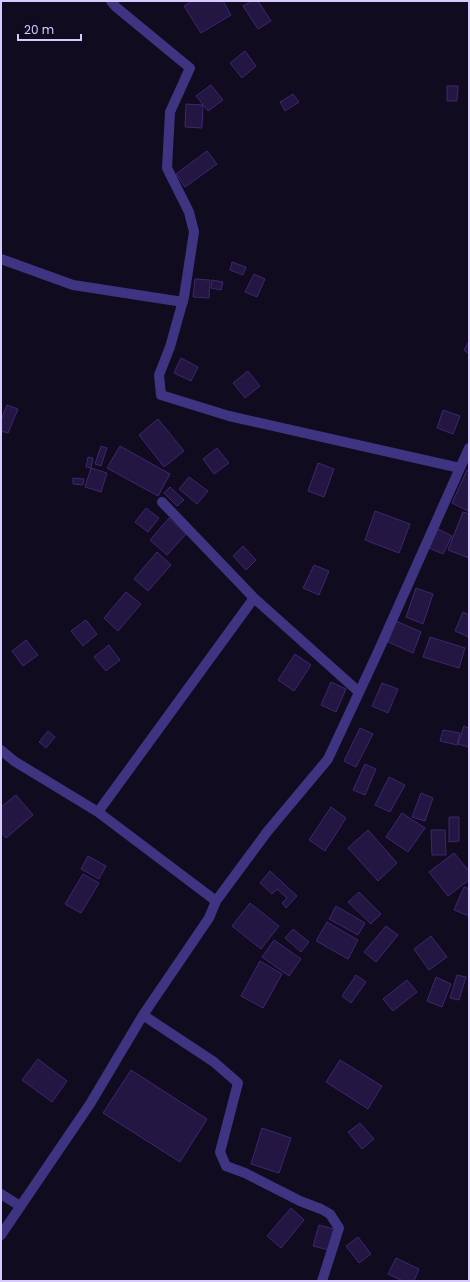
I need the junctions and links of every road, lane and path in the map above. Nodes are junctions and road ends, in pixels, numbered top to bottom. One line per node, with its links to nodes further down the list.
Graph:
1 (111, 1): 3 (street)
2 (1, 259): 3 (street)
3 (183, 302): 5 (street)
4 (469, 448): 5 (street)
5 (460, 468): 8 (street)
6 (162, 502): 7 (street)
7 (254, 598): 8 (street); 10 (street)
8 (359, 692): 11 (street)
9 (1, 750): 10 (street)
10 (98, 812): 11 (street)
11 (216, 901): 12 (street)
12 (144, 1015): 14 (street); 16 (street)
13 (1, 1194): 14 (street)
14 (20, 1206): 15 (street)
15 (1, 1235)
16 (322, 1281)

